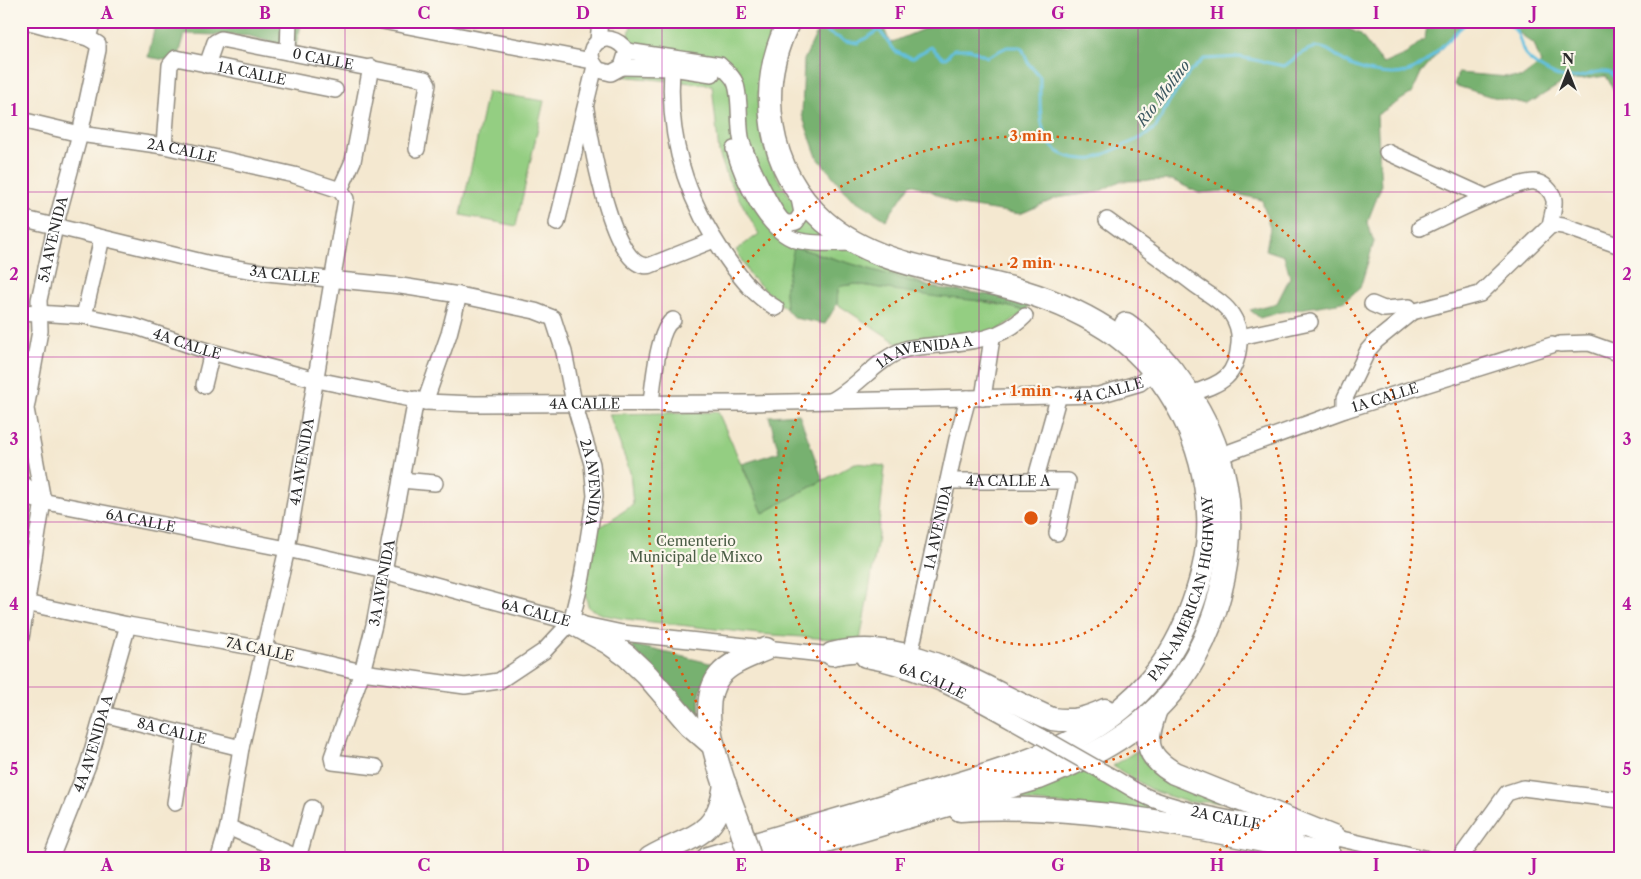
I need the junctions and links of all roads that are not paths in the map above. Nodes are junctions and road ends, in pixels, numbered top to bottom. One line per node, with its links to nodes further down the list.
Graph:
1 (26, 21): 9 (street)
2 (93, 21): 9 (street, 5A AVENIDA)
3 (289, 21): 11 (street)
4 (382, 21): 13 (street)
5 (600, 21): 8 (street)
6 (789, 21): 25 (highway, PAN-AMERICAN HIGHWAY)
7 (803, 21): 56 (highway, PAN-AMERICAN HIGHWAY)
8 (598, 41): 10 (street); 13 (street)
9 (93, 44): 20 (street, 5A AVENIDA)
10 (626, 51): 12 (street); 16 (street)
11 (288, 52): 14 (street, 0 CALLE); 15 (street, 0 CALLE)
12 (673, 63): 16 (street); 25 (street); 34 (street); 35 (street)
13 (593, 64): 16 (street); 18 (street)
14 (207, 65): 17 (street, 1A CALLE); 21 (street, 1A CALLE)
15 (371, 67): 22 (street, 0 CALLE); 24 (street)
16 (622, 67)
17 (335, 90)
18 (586, 109): 29 (street); 34 (street)
19 (21, 120): 20 (street, 2A CALLE)
20 (80, 134): 21 (street, 2A CALLE); 31 (street, 5A AVENIDA)
21 (164, 146): 24 (street, 2A CALLE)
22 (417, 149)
23 (1387, 152): 26 (street)
24 (340, 190): 37 (street, 4A AVENIDA)
25 (797, 191): 35 (highway, PAN-AMERICAN HIGHWAY)
26 (1486, 197): 30 (street); 32 (street)
27 (21, 218): 31 (street, 3A CALLE)
28 (1107, 220): 49 (street)
29 (557, 223)
30 (1550, 226): 36 (street); 42 (street)
31 (55, 227): 33 (street, 3A CALLE); 43 (street, 5A AVENIDA)
32 (1420, 228)
33 (102, 238): 37 (street, 3A CALLE); 44 (street)
34 (714, 240): 40 (street)
35 (856, 242): 53 (highway, PAN-AMERICAN HIGHWAY)
36 (1620, 246)
37 (332, 278): 38 (street, 3A CALLE); 54 (street, 4A AVENIDA)
38 (459, 295): 45 (street, 3A CALLE); 59 (street, 3A AVENIDA)
39 (1372, 304): 42 (street)
40 (776, 308)
41 (21, 312): 43 (street, 4A CALLE)
42 (1412, 312): 63 (street)
43 (39, 313): 44 (street, 4A CALLE); 71 (street, 5A AVENIDA)
44 (84, 316): 51 (street, 4A CALLE)
45 (550, 316): 61 (street, 2A AVENIDA)
46 (1025, 316): 50 (street, 1A AVENIDA A)
47 (673, 320): 62 (street)
48 (1310, 322): 49 (street)
49 (1240, 337): 56 (street)
50 (992, 338): 58 (street, 1A AVENIDA); 60 (street, 1A AVENIDA A)
51 (212, 352): 54 (street, 4A CALLE); 55 (street)
52 (1620, 354): 63 (street, 1A CALLE)
53 (1154, 372): 57 (street, 4A CALLE); 85 (highway, PAN-AMERICAN HIGHWAY)
54 (317, 380): 59 (street, 4A CALLE); 73 (street, 4A AVENIDA)
55 (204, 384)
56 (1191, 394): 64 (highway, PAN-AMERICAN HIGHWAY)
57 (1059, 395): 58 (street, 4A CALLE); 66 (street)
58 (976, 398): 60 (street, 4A CALLE); 67 (street, 1A AVENIDA)
59 (420, 400): 61 (street, 4A CALLE); 65 (street, 3A AVENIDA)
60 (831, 401): 62 (street, 4A CALLE)
61 (574, 403): 62 (street, 4A CALLE); 77 (street, 2A AVENIDA)
62 (651, 403)
63 (1345, 410): 64 (street, 1A CALLE)
64 (1219, 456): 86 (highway, PAN-AMERICAN HIGHWAY)
65 (401, 480): 69 (street); 74 (street, 3A AVENIDA)
66 (1035, 480): 67 (street, 4A CALLE A); 72 (street, 4A CALLE A)
67 (948, 481): 82 (street, 1A AVENIDA)
68 (21, 482): 71 (street)
69 (435, 483)
70 (21, 497): 71 (street, 6A CALLE)
71 (43, 502): 73 (street, 6A CALLE); 75 (street, 5A AVENIDA)
72 (1057, 533)
73 (286, 549): 74 (street, 6A CALLE); 79 (street, 4A AVENIDA)
74 (384, 571): 77 (street, 6A CALLE); 83 (street, 3A AVENIDA)
75 (25, 603): 76 (street, 7A CALLE); 78 (street, 5A AVENIDA)
76 (128, 625): 79 (street, 7A CALLE); 87 (street, 4A AVENIDA A)
77 (573, 628): 80 (street, 6A CALLE); 84 (street, 2A AVENIDA); 90 (highway)
78 (21, 638)
79 (264, 649): 83 (street, 7A CALLE); 91 (street, 4A AVENIDA)
80 (766, 649): 81 (street, 6A CALLE); 90 (highway)
81 (832, 654): 82 (highway); 89 (street, 6A CALLE)
82 (910, 655): 85 (highway)
83 (362, 672): 84 (street, 7A CALLE); 92 (street, 3A AVENIDA)
84 (499, 681)
85 (1138, 695): 105 (highway, PAN-AMERICAN HIGHWAY)
86 (1156, 709): 97 (highway, PAN-AMERICAN HIGHWAY); 99 (highway)
87 (103, 714): 88 (street, 8A CALLE); 101 (street, 4A AVENIDA A)
88 (186, 734): 91 (street, 8A CALLE); 95 (street)
89 (1042, 737): 99 (street, 2A CALLE, bridge)
90 (714, 746): 93 (highway)
91 (241, 748): 98 (street, 4A AVENIDA)
92 (376, 767)
93 (725, 784): 104 (highway); 106 (highway, bridge)
94 (1620, 800): 100 (street)
95 (174, 804)
96 (312, 808): 103 (street)
97 (917, 815): 99 (highway); 107 (highway, PAN-AMERICAN HIGHWAY)
98 (228, 827): 102 (street, 4A AVENIDA); 103 (street)
99 (1332, 852): 108 (street, 2A CALLE)
100 (1460, 857)
101 (51, 858)
102 (219, 858)
103 (299, 858)
104 (650, 858)
105 (708, 858)
106 (750, 858)
107 (768, 858)
108 (1424, 858)

